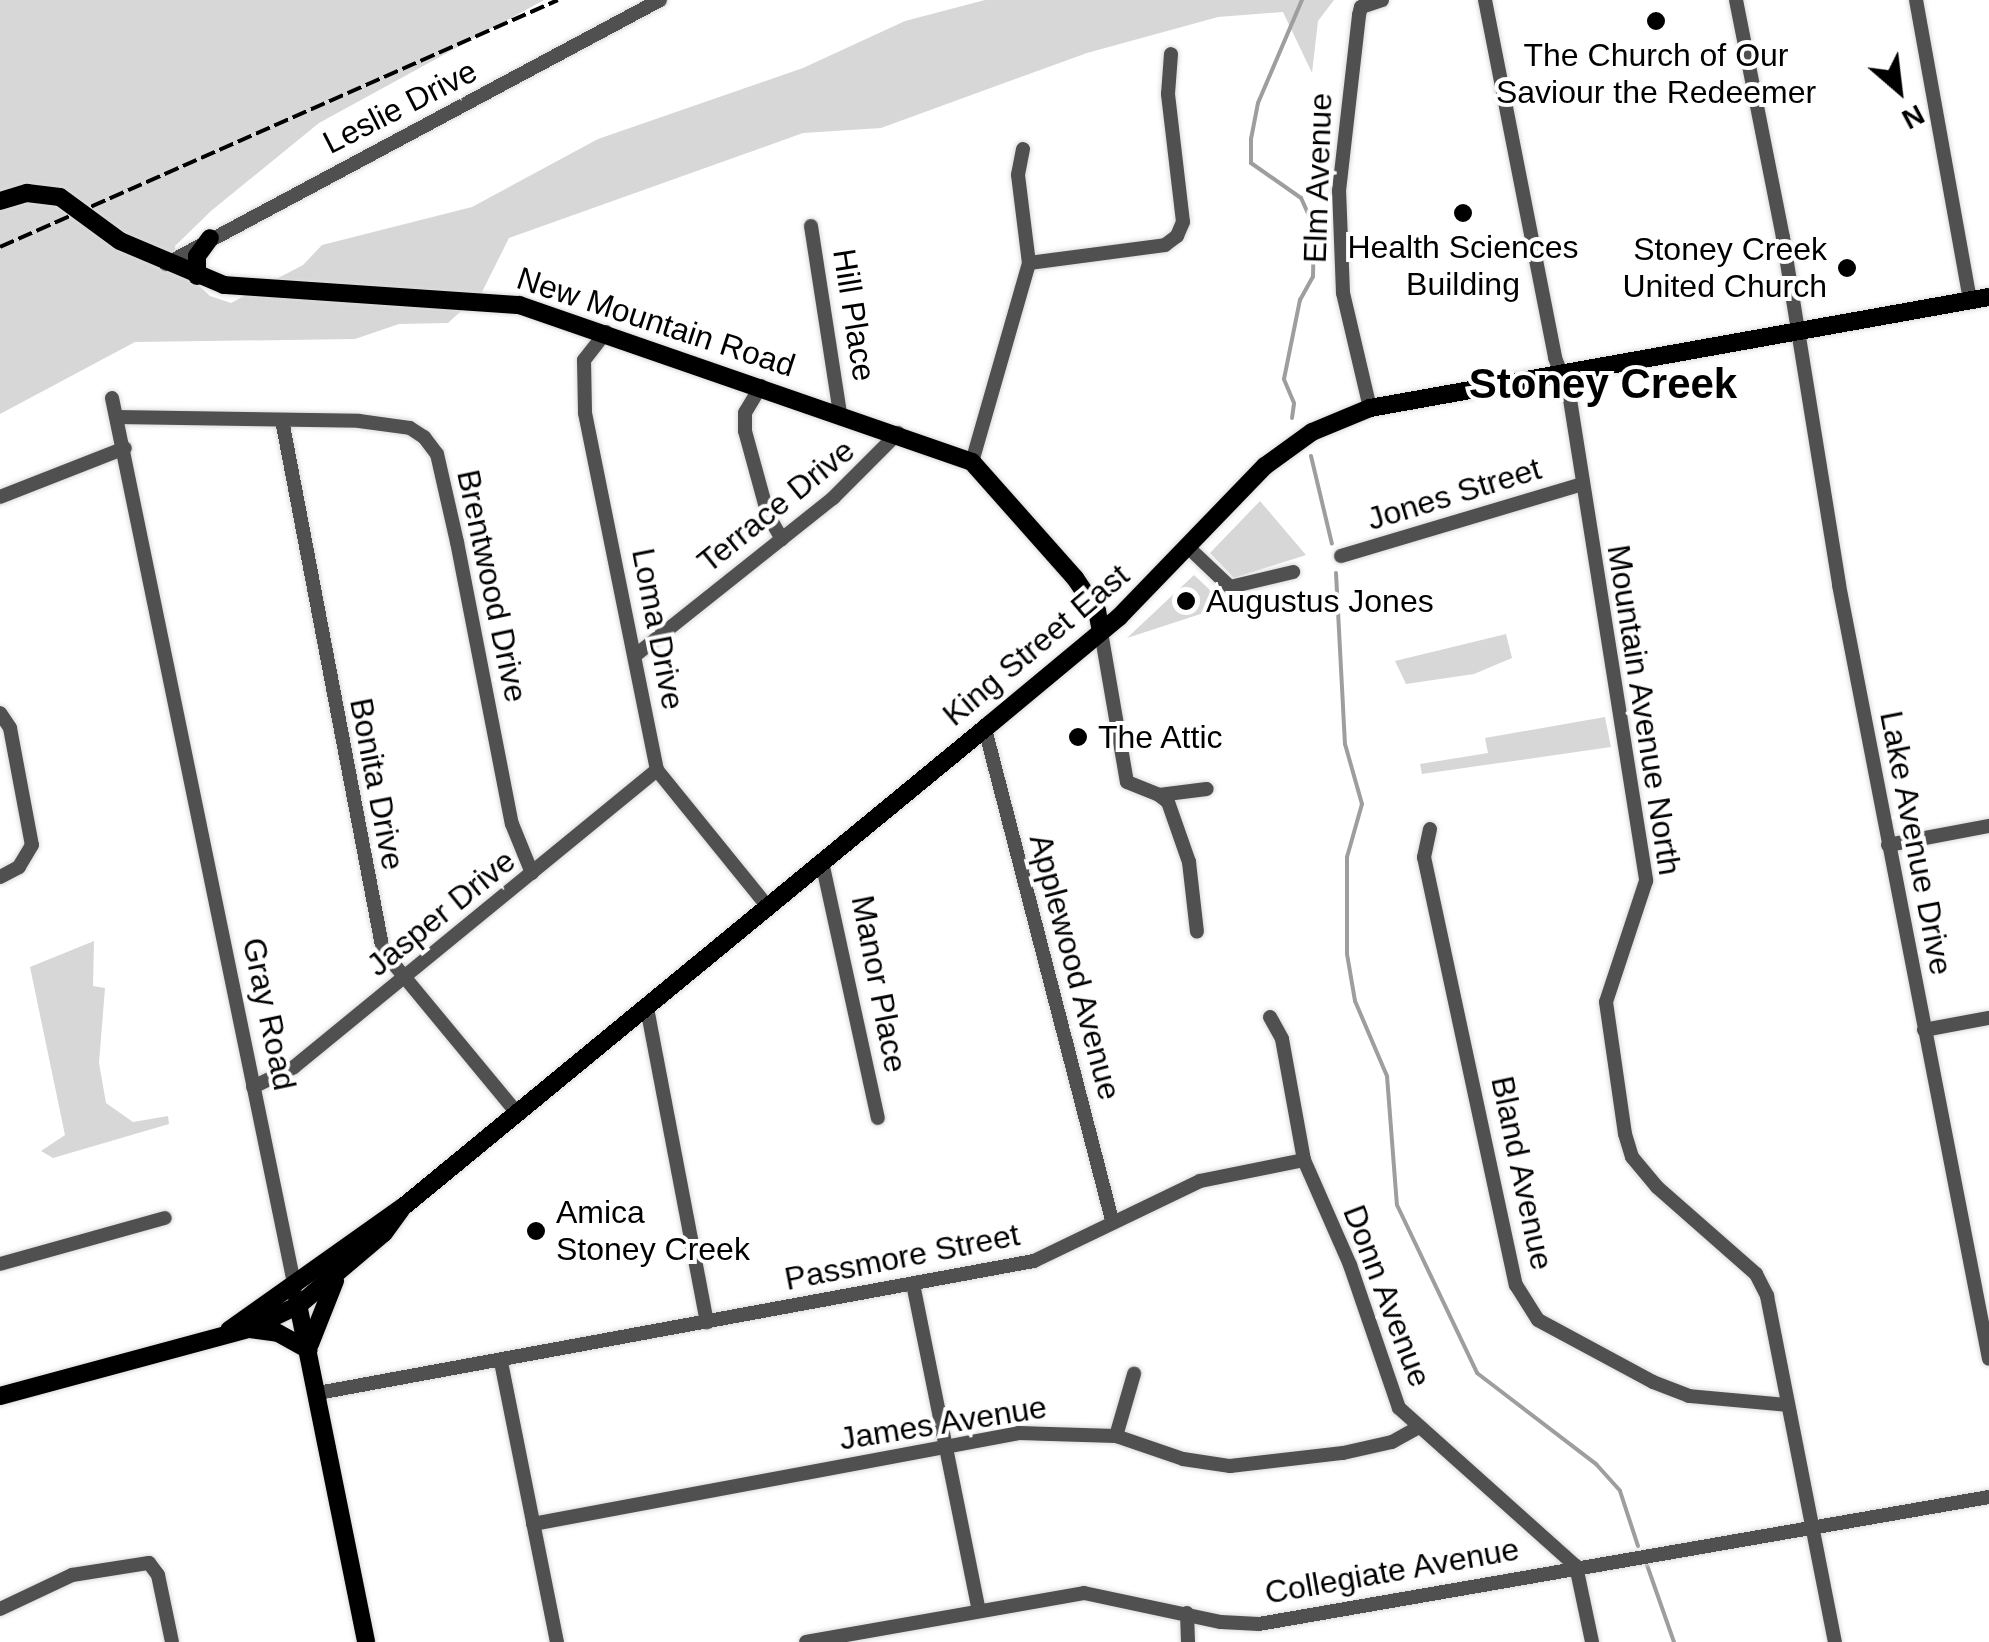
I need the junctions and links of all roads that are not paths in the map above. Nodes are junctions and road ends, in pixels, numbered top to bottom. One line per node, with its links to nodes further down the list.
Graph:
1 (660, 0): 10 (street, Leslie Drive)
2 (1382, 0): 20 (street, Elm Avenue)
3 (1485, 0): 17 (street, Mountain Avenue North)
4 (1736, 0): 16 (street, Lake Avenue Drive)
5 (1916, 0): 14 (street)
6 (1171, 54): 11 (street)
7 (1023, 149): 11 (street)
8 (0, 201): 12 (main road, New Mountain Road)
9 (811, 226): 21 (street, Hill Place)
10 (210, 238): 12 (street, Leslie Drive); 13 (main road)
11 (1029, 263): 26 (street)
12 (166, 264): 13 (main road, New Mountain Road)
13 (197, 276): 15 (main road, New Mountain Road)
14 (1980, 299): 16 (main road, King Street East)
15 (606, 332): 18 (main road, New Mountain Road); 34 (street, Loma Drive)
16 (1798, 336): 17 (main road, King Street East); 42 (street, Lake Avenue Drive)
17 (1565, 376): 20 (main road, King Street East); 27 (street, Mountain Avenue North)
18 (761, 386): 21 (main road, New Mountain Road); 29 (street)
19 (112, 398): 22 (street, Gray Road)
20 (1370, 408): 30 (main road, King Street East)
21 (840, 413): 24 (main road, New Mountain Road)
22 (117, 416): 23 (street, Brentwood Drive); 25 (street, Gray Road)
23 (282, 420): 44 (street, Brentwood Drive); 48 (street, Bonita Drive)
24 (898, 433): 26 (main road, New Mountain Road); 29 (street, Terrace Drive)
25 (125, 448): 28 (street); 53 (street, Gray Road)
26 (972, 462): 33 (main road, New Mountain Road)
27 (1582, 484): 31 (street, Jones Street); 73 (street, Mountain Avenue North)
28 (0, 497)
29 (782, 539): 34 (street, Terrace Drive)
30 (1190, 549): 32 (street); 33 (main road, King Street East)
31 (1341, 556)
32 (1293, 572)
33 (1101, 632): 36 (main road, King Street East); 39 (street)
34 (637, 654): 37 (street, Loma Drive)
35 (0, 713): 45 (street)
36 (985, 729): 43 (main road, King Street East); 59 (street, Applewood Avenue)
37 (657, 770): 44 (street, Jasper Drive); 46 (street, Loma Drive)
38 (1207, 789): 39 (street)
39 (1159, 795): 47 (street)
40 (1989, 826): 42 (street)
41 (1430, 829): 73 (street, Bland Avenue)
42 (1888, 845): 52 (street, Lake Avenue Drive)
43 (822, 862): 46 (main road, King Street East); 55 (street, Manor Place)
44 (532, 874): 48 (street, Jasper Drive)
45 (0, 877)
46 (768, 907): 49 (main road, King Street East)
47 (1197, 932)
48 (404, 979): 53 (street, Jasper Drive); 54 (street, Bonita Drive)
49 (647, 1008): 54 (main road, King Street East); 64 (street)
50 (1270, 1017): 56 (street, Donn Avenue)
51 (1989, 1018): 52 (street)
52 (1924, 1030): 68 (street, Lake Avenue Drive)
53 (253, 1087): 63 (street, Gray Road)
54 (517, 1113): 57 (main road, King Street East)
55 (878, 1118)
56 (1304, 1160): 59 (street, Passmore Street); 74 (street, Donn Avenue)
57 (403, 1207): 61 (main road, King Street East); 63 (main road, King Street East)
58 (166, 1218): 60 (street)
59 (1112, 1220): 62 (street, Passmore Street)
60 (0, 1264)
61 (346, 1267): 63 (main road, King Street East); 67 (main road)
62 (912, 1284): 64 (street, Passmore Street); 76 (street)
63 (297, 1297): 65 (main road, King Street East); 66 (main road, King Street East); 67 (main road, Gray Road)
64 (707, 1322): 69 (street, Passmore Street)
65 (249, 1329): 66 (main road, King Street East); 67 (main road)
66 (229, 1330): 72 (main road, King Street East)
67 (309, 1350): 71 (main road, Gray Road)
68 (1989, 1359)
69 (500, 1362): 71 (street, Passmore Street); 78 (street)
70 (1134, 1374): 75 (street)
71 (318, 1393): 85 (main road, Gray Road)
72 (0, 1396)
73 (1788, 1405): 79 (street, Mountain Avenue North)
74 (1417, 1428): 75 (street, James Avenue); 80 (street, Donn Avenue)
75 (1116, 1436): 76 (street, James Avenue)
76 (946, 1447): 78 (street, James Avenue); 82 (street)
77 (1989, 1498): 79 (street, Collegiate Avenue)
78 (533, 1524): 86 (street)
79 (1812, 1528): 80 (street, Collegiate Avenue); 90 (street, Mountain Avenue North)
80 (1576, 1566): 83 (street, Collegiate Avenue); 89 (street)
81 (0, 1610): 84 (street)
82 (979, 1610): 83 (street, Collegiate Avenue); 87 (street, Collegiate Avenue)
83 (1187, 1614): 88 (street)
84 (172, 1642)
85 (366, 1642)
86 (558, 1642)
87 (806, 1642)
88 (1188, 1642)
89 (1592, 1642)
90 (1834, 1642)

